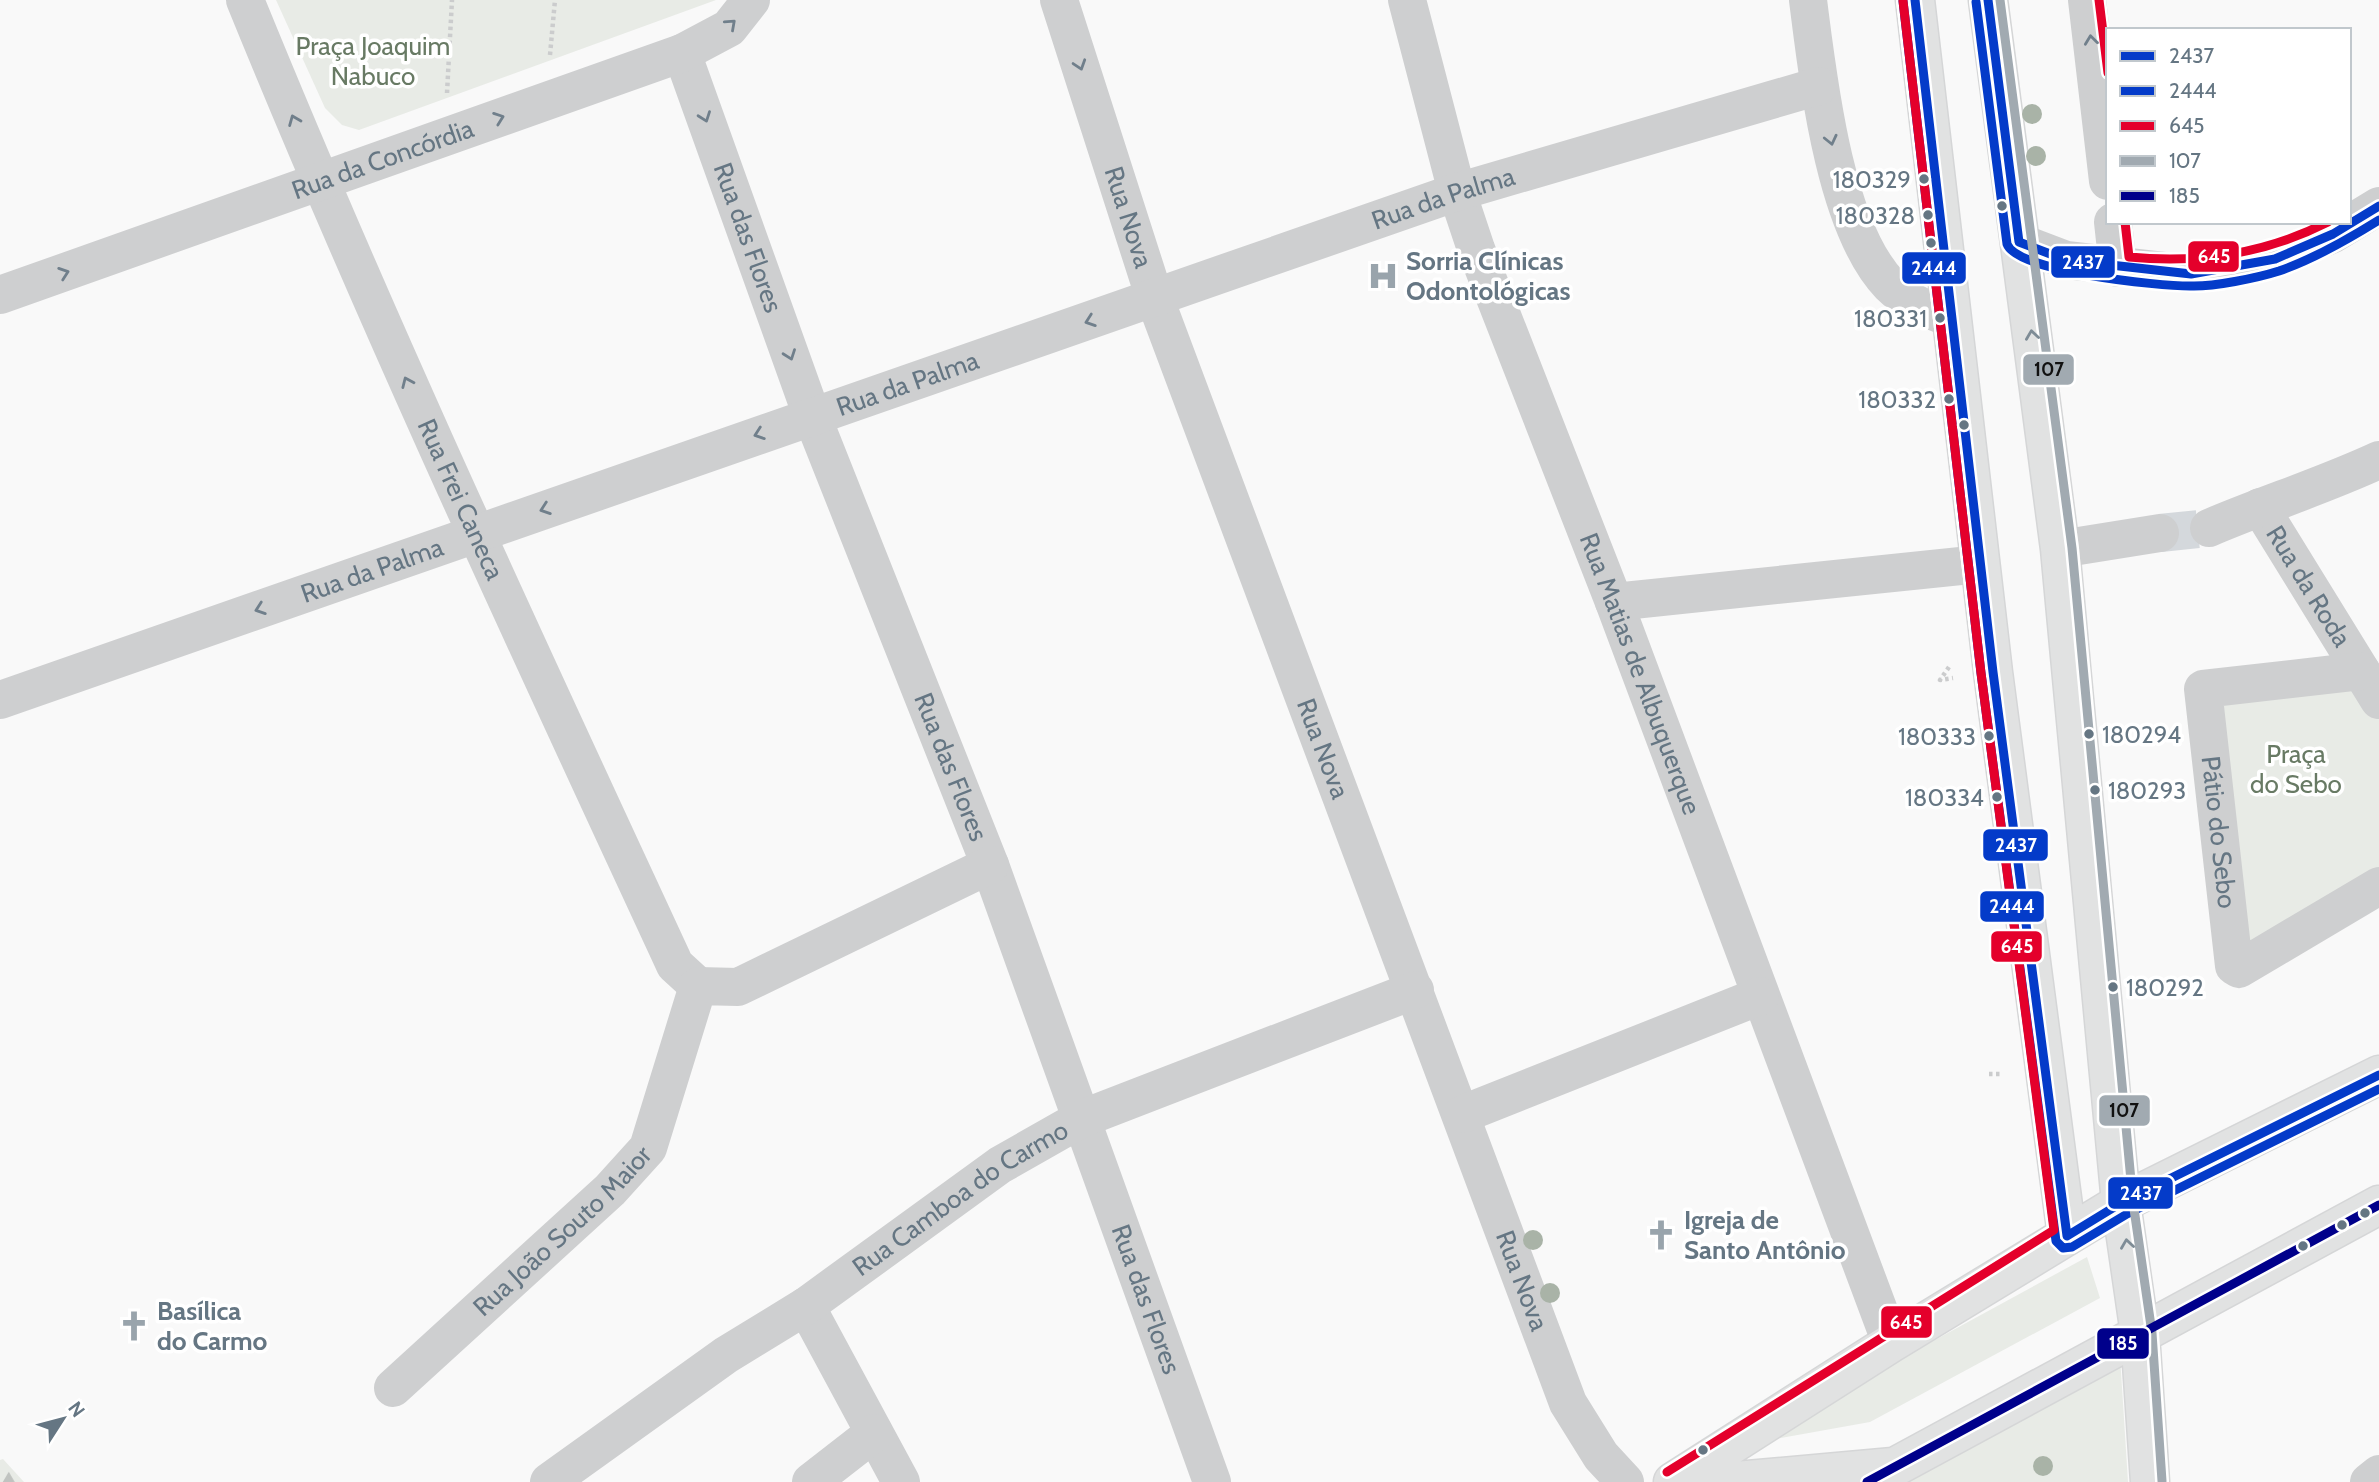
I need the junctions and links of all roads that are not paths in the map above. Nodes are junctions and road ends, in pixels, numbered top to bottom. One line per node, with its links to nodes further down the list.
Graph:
1 (246, 0): 12 (street, Rua Frei Caneca, one-way to 1)
2 (751, 0): 9 (street, Rua da Concórdia, one-way to 2)
3 (1059, 0): 21 (street, Rua Nova, one-way to 21)
4 (1407, 0): 13 (street, Rua Matias de Albuquerque)
5 (1808, 0): 10 (street)
6 (1915, 0): 22 (main road)
7 (1988, 0): 18 (main road)
8 (2087, 0): 11 (street, one-way to 8)
9 (682, 53): 12 (street, Rua da Concórdia, one-way to 9); 23 (street, Rua das Flores, one-way to 23)
10 (1819, 86): 13 (street, Rua da Palma); 22 (street, one-way to 22)
11 (2106, 164)
12 (320, 183): 20 (street, Rua da Concórdia, one-way to 12); 28 (street, Rua Frei Caneca, one-way to 12)
13 (1457, 192): 21 (street, Rua da Palma); 31 (street, Rua Matias de Albuquerque)
14 (2379, 206): 15 (street)
15 (2351, 222)
16 (2113, 224): 19 (street)
17 (2347, 224): 19 (street)
18 (2019, 242): 19 (street); 29 (main road, one-way to 18)
19 (2118, 268)
20 (0, 295)
21 (1155, 299): 23 (street, Rua da Palma, one-way to 23); 37 (street, Rua Nova)
22 (1950, 318): 30 (main road)
23 (811, 416): 28 (street, Rua da Palma, one-way to 28); 34 (street, Rua das Flores)
24 (2379, 460): 25 (street)
25 (2260, 507): 26 (street); 32 (street, Rua da Roda)
26 (2209, 528)
27 (2160, 533): 29 (street)
28 (475, 534): 33 (street, Rua da Palma, one-way to 33); 36 (street, Rua Frei Caneca)
29 (2060, 549): 42 (main road)
30 (1980, 564): 31 (street); 44 (main road)
31 (1614, 602): 38 (street, Rua Matias de Albuquerque)
32 (2370, 686): 35 (street, Pátio do Sebo)
33 (0, 700)
34 (990, 865): 36 (street); 41 (street, Rua das Flores)
35 (2379, 886)
36 (698, 986): 48 (street, Rua João Souto Maior)
37 (1415, 990): 40 (street, Rua Nova); 41 (street, Rua Camboa do Carmo)
38 (1760, 996): 40 (street); 47 (street, Rua Matias de Albuquerque)
39 (2379, 1075): 42 (main road)
40 (1463, 1114): 56 (street, Rua Nova)
41 (1082, 1119): 45 (street, Rua Camboa do Carmo); 55 (street, Rua das Flores)
42 (2121, 1203): 44 (main road); 46 (main road, one-way to 42)
43 (2379, 1205): 46 (main road)
44 (2067, 1236): 47 (main road)
45 (806, 1306): 49 (street); 52 (street, Rua Camboa do Carmo)
46 (2140, 1334): 51 (main road); 59 (main road)
47 (1891, 1343): 57 (main road)
48 (393, 1388)
49 (874, 1433): 53 (street); 54 (street)
50 (2379, 1474): 60 (street)
51 (1880, 1475): 58 (main road)
52 (549, 1482)
53 (811, 1482)
54 (901, 1482)
55 (1212, 1482)
56 (1625, 1482)
57 (1673, 1482)
58 (1725, 1482)
59 (2150, 1482)
60 (2369, 1482)

